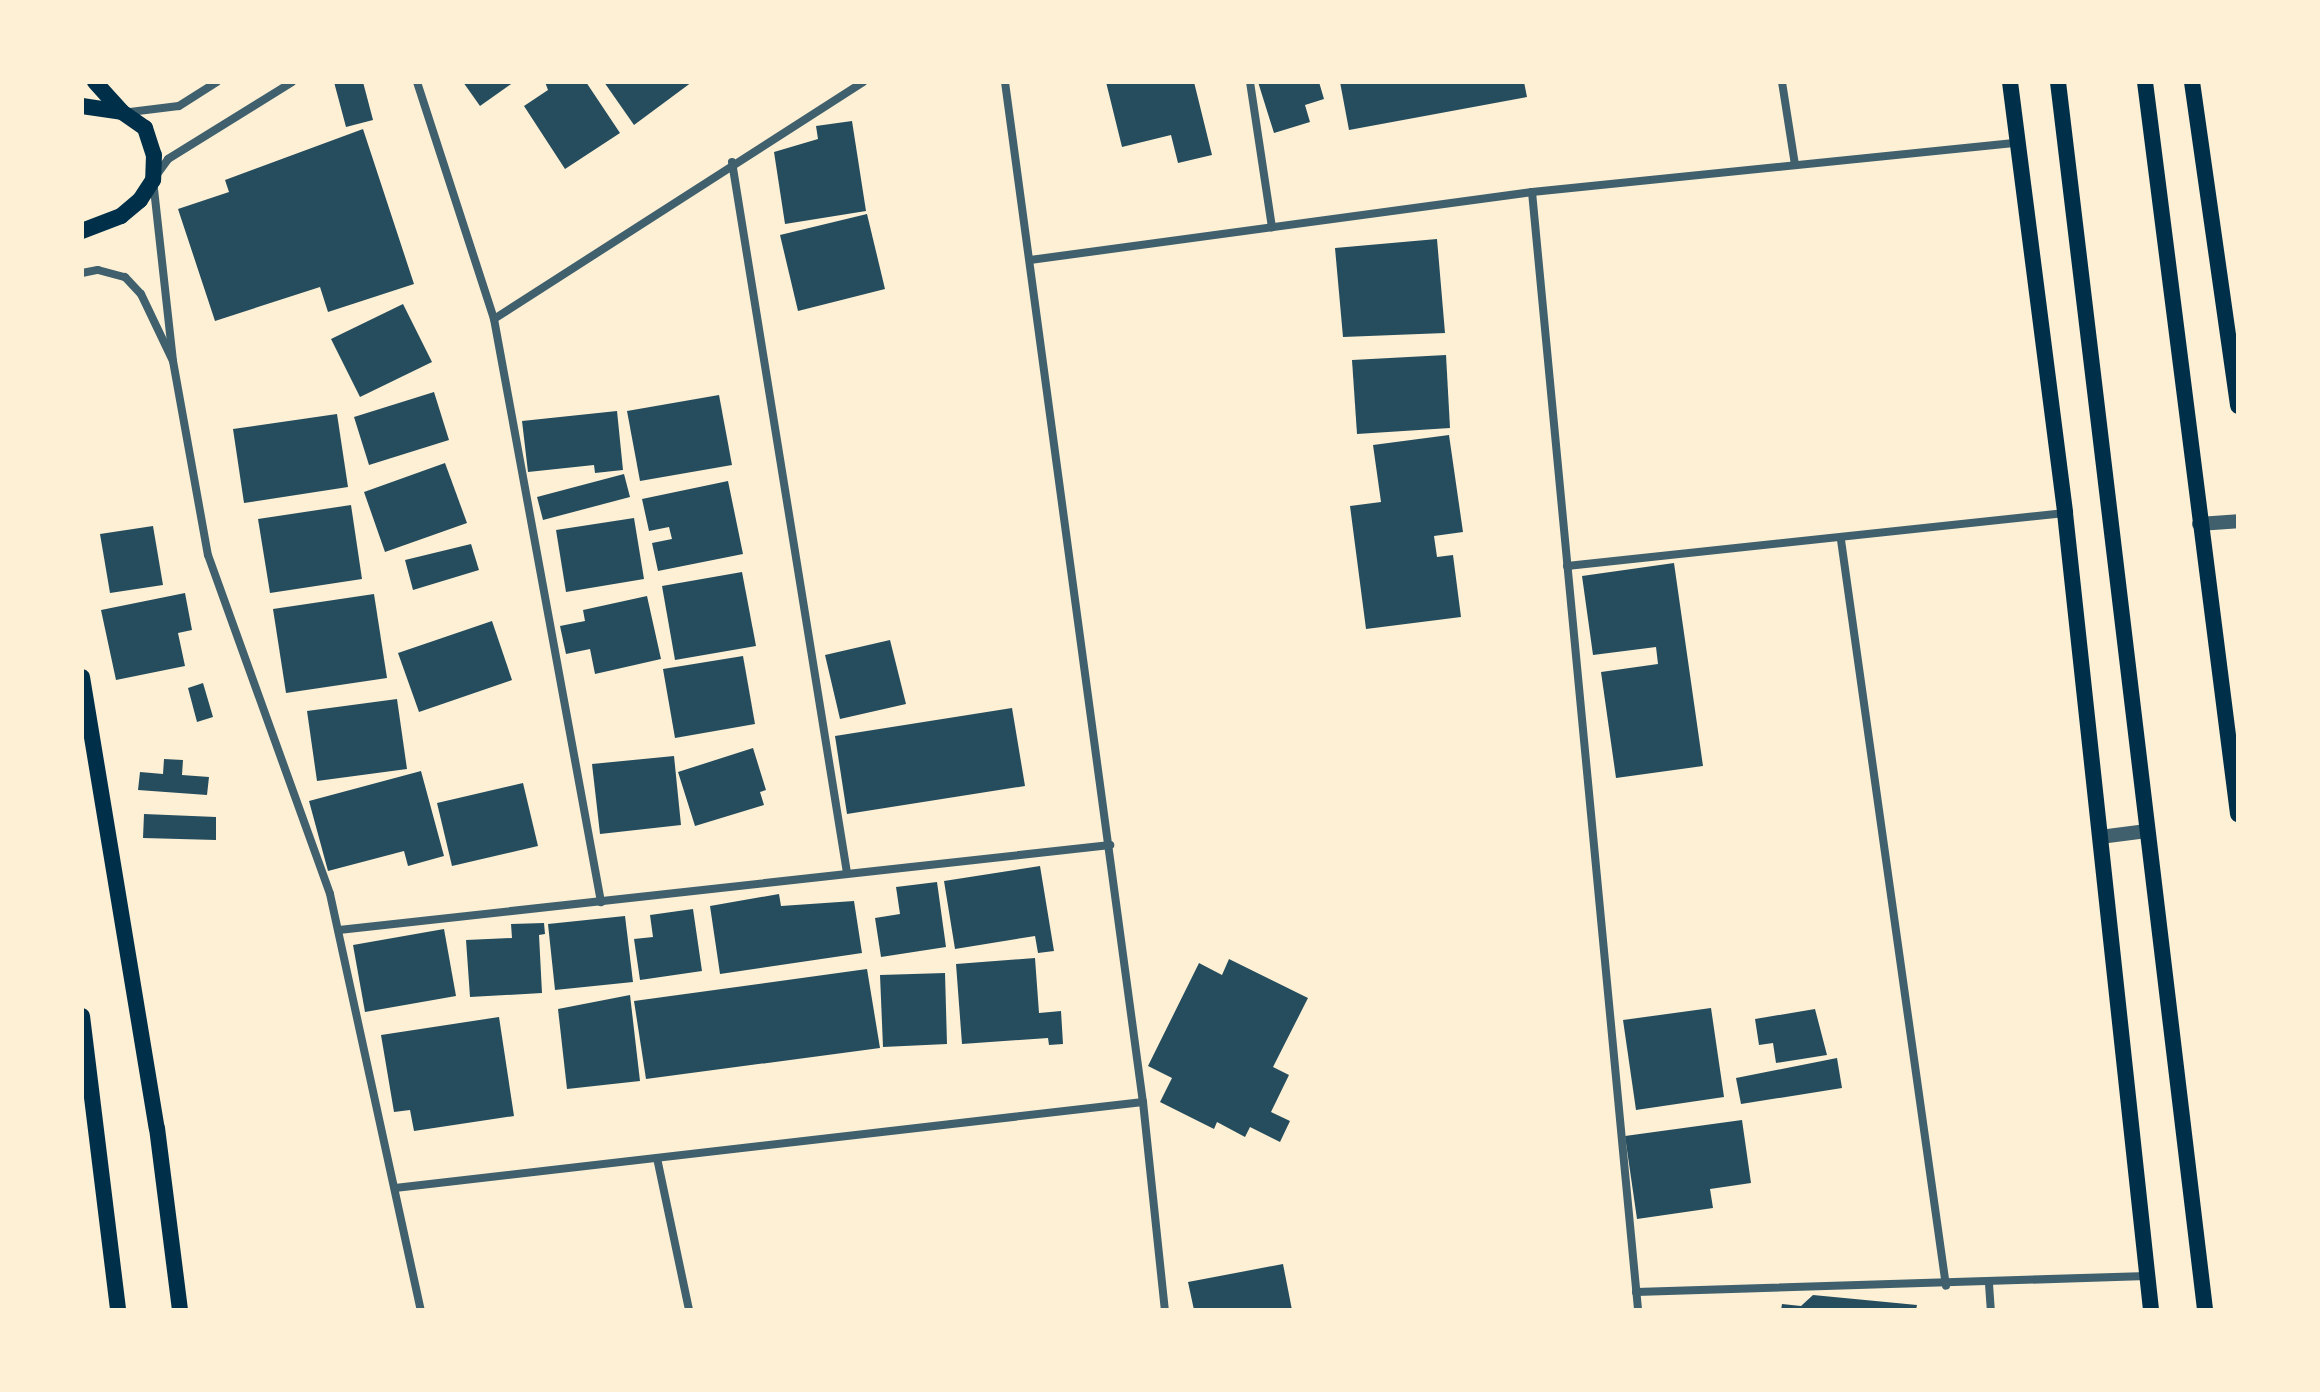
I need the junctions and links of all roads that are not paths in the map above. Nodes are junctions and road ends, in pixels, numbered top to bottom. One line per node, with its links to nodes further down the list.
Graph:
1 (95, 82): 14 (main road)
2 (217, 82): 14 (street)
3 (292, 82): 18 (street)
4 (417, 82): 24 (street)
5 (863, 82): 16 (street)
6 (1005, 82): 22 (street)
7 (1250, 82): 20 (street)
8 (1782, 82): 17 (street)
9 (2010, 82): 15 (main road)
10 (2058, 82): 34 (main road)
11 (2145, 82): 29 (main road)
12 (2192, 82): 26 (main road)
13 (82, 106): 14 (main road)
14 (122, 112): 18 (main road)
15 (2017, 143): 17 (street); 27 (main road)
16 (732, 162): 24 (street); 37 (street)
17 (1795, 165): 19 (street)
18 (153, 180): 21 (main road); 25 (street)
19 (1532, 192): 20 (street); 31 (street)
20 (1272, 227): 22 (street)
21 (84, 232)
22 (1030, 260): 36 (street)
23 (82, 273): 25 (street)
24 (494, 319): 38 (street)
25 (173, 361): 39 (street)
26 (2238, 406)
27 (2065, 513): 30 (street); 35 (main road)
28 (2238, 521): 29 (street)
29 (2199, 524): 33 (main road)
30 (1841, 540): 31 (street); 47 (street)
31 (1567, 566): 48 (street)
32 (82, 677): 50 (main road)
33 (2238, 814)
34 (2147, 831): 35 (street); 57 (main road)
35 (2100, 837): 45 (main road)
36 (1110, 845): 37 (street); 41 (street)
37 (847, 873): 38 (street)
38 (601, 902): 39 (street)
39 (339, 930): 44 (street)
40 (82, 1016): 42 (main road)
41 (1143, 1102): 43 (street); 53 (street)
42 (90, 1111): 49 (main road)
43 (657, 1158): 44 (street); 52 (street)
44 (395, 1188): 51 (street)
45 (2147, 1276): 46 (street); 56 (main road)
46 (1989, 1284): 47 (street); 55 (street)
47 (1946, 1286): 48 (street)
48 (1636, 1292): 54 (street)
49 (118, 1310)
50 (180, 1310)
51 (421, 1310)
52 (689, 1310)
53 (1165, 1310)
54 (1638, 1310)
55 (1991, 1310)
56 (2151, 1310)
57 (2205, 1310)

